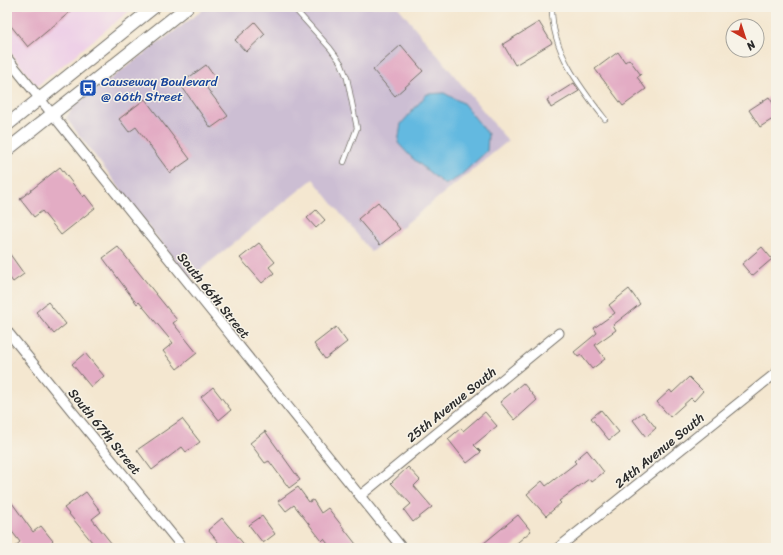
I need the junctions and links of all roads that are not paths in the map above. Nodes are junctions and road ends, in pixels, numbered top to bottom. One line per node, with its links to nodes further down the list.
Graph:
1 (154, 7): 8 (main road)
2 (174, 7): 6 (main road)
3 (187, 7): 6 (main road)
4 (293, 7): 13 (lane)
5 (552, 7): 10 (lane)
6 (164, 26): 9 (main road)
7 (7, 58): 8 (street, South 66th Street)
8 (40, 98): 9 (street, South 66th Street); 11 (main road)
9 (52, 114): 12 (main road); 17 (street, South 66th Street)
10 (605, 119)
11 (7, 124)
12 (7, 150)
13 (344, 162)
14 (7, 331): 18 (street, South 67th Street)
15 (559, 333): 17 (street, 25th Avenue South)
16 (776, 373): 20 (street, 24th Avenue South)
17 (360, 496): 19 (street, South 66th Street)
18 (183, 548)
19 (402, 548)
20 (558, 548)

